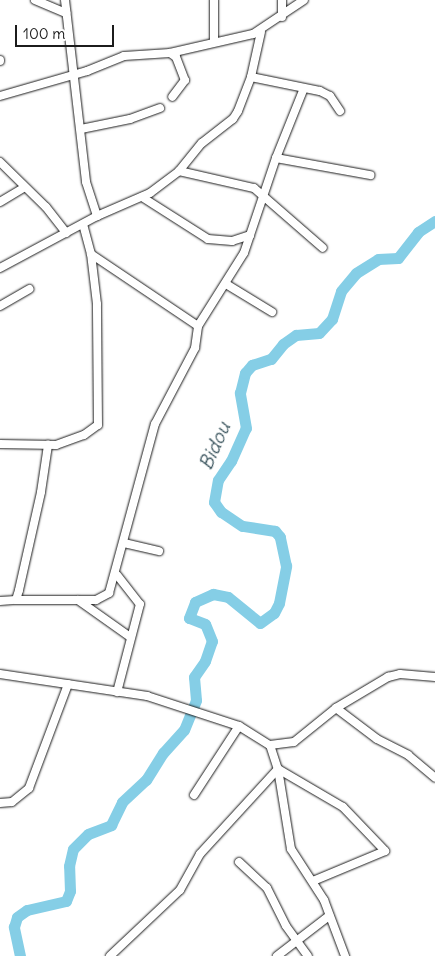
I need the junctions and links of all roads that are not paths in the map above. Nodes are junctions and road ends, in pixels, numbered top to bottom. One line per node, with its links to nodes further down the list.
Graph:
1 (35, 0): 6 (street)
2 (65, 0): 6 (street)
3 (214, 0): 9 (street)
4 (282, 0): 7 (street)
5 (304, 0): 7 (street)
6 (66, 13): 11 (street)
7 (282, 17): 8 (street)
8 (261, 32): 9 (street); 12 (street)
9 (214, 41): 10 (street)
10 (170, 53): 11 (street); 15 (street)
11 (74, 75): 14 (street); 18 (street)
12 (251, 78): 13 (street); 21 (street)
13 (304, 88): 17 (street); 19 (street)
14 (0, 96)
15 (172, 97)
16 (160, 108): 18 (street)
17 (340, 112)
18 (81, 129): 27 (street)
19 (276, 158): 22 (street); 24 (street)
20 (0, 162): 23 (street)
21 (179, 170): 24 (street); 25 (street)
22 (370, 175)
23 (23, 188): 26 (street); 29 (street)
24 (265, 194): 30 (street); 31 (street)
25 (142, 197): 27 (street); 30 (street)
26 (0, 202)
27 (97, 216): 28 (street)
28 (83, 224): 29 (street); 32 (street)
29 (66, 233): 34 (street)
30 (250, 235): 35 (street)
31 (323, 248)
32 (91, 254): 39 (street); 41 (street)
33 (0, 258): 34 (street)
34 (2, 267)
35 (226, 284): 38 (street); 39 (street)
36 (29, 290): 37 (street)
37 (0, 306)
38 (272, 312)
39 (198, 326): 42 (street)
40 (0, 444): 41 (street)
41 (48, 445): 45 (street)
42 (124, 543): 43 (street); 44 (street)
43 (159, 551)
44 (117, 575): 46 (street); 48 (street)
45 (16, 600): 46 (street); 47 (street)
46 (78, 600): 48 (street)
47 (0, 601)
48 (130, 637): 52 (street)
49 (0, 674): 51 (street)
50 (435, 677): 53 (street)
51 (68, 684): 52 (street); 59 (street)
52 (117, 692): 54 (street)
53 (336, 708): 55 (street); 57 (street)
54 (239, 726): 55 (street); 58 (street)
55 (270, 745): 56 (street)
56 (278, 769): 61 (street); 61 (street); 64 (street)
57 (435, 778)
58 (194, 794)
59 (0, 803)
60 (239, 862): 63 (street)
61 (313, 881): 62 (street)
62 (330, 916): 63 (street); 67 (street)
63 (296, 942): 65 (street); 66 (street)
64 (110, 956)
65 (277, 956)
66 (308, 956)
67 (345, 956)

